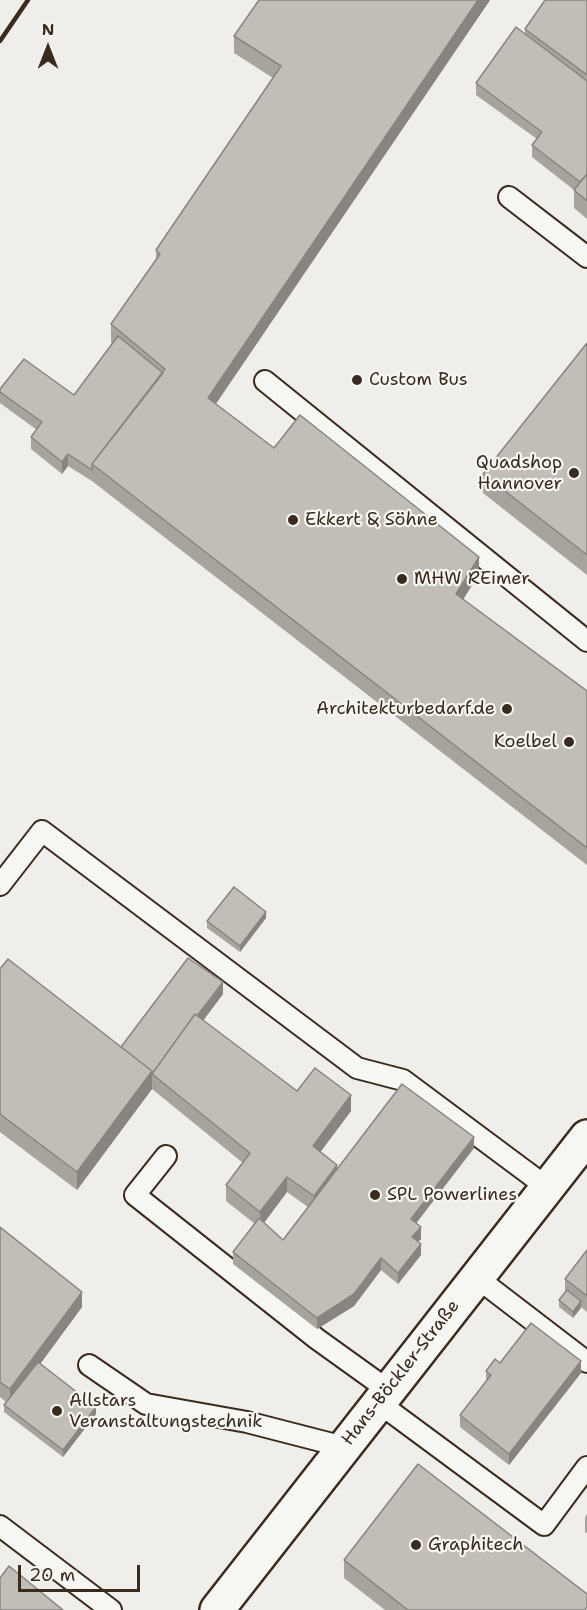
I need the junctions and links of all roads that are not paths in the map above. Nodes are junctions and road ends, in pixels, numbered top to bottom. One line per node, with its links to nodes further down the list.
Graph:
1 (509, 197): 2 (lane)
2 (587, 257)
3 (265, 381): 4 (lane)
4 (587, 641)
5 (0, 885): 8 (lane)
6 (587, 1137): 8 (street, Hans-Böckler-Straße)
7 (166, 1156): 12 (lane)
8 (548, 1188): 9 (street, Hans-Böckler-Straße)
9 (476, 1277): 10 (lane); 12 (street, Hans-Böckler-Straße)
10 (587, 1362)
11 (88, 1365): 13 (lane)
12 (384, 1396): 13 (street, Hans-Böckler-Straße); 14 (lane)
13 (344, 1447): 17 (street, Hans-Böckler-Straße)
14 (587, 1467)
15 (0, 1526): 16 (lane)
16 (111, 1610)
17 (217, 1610)

